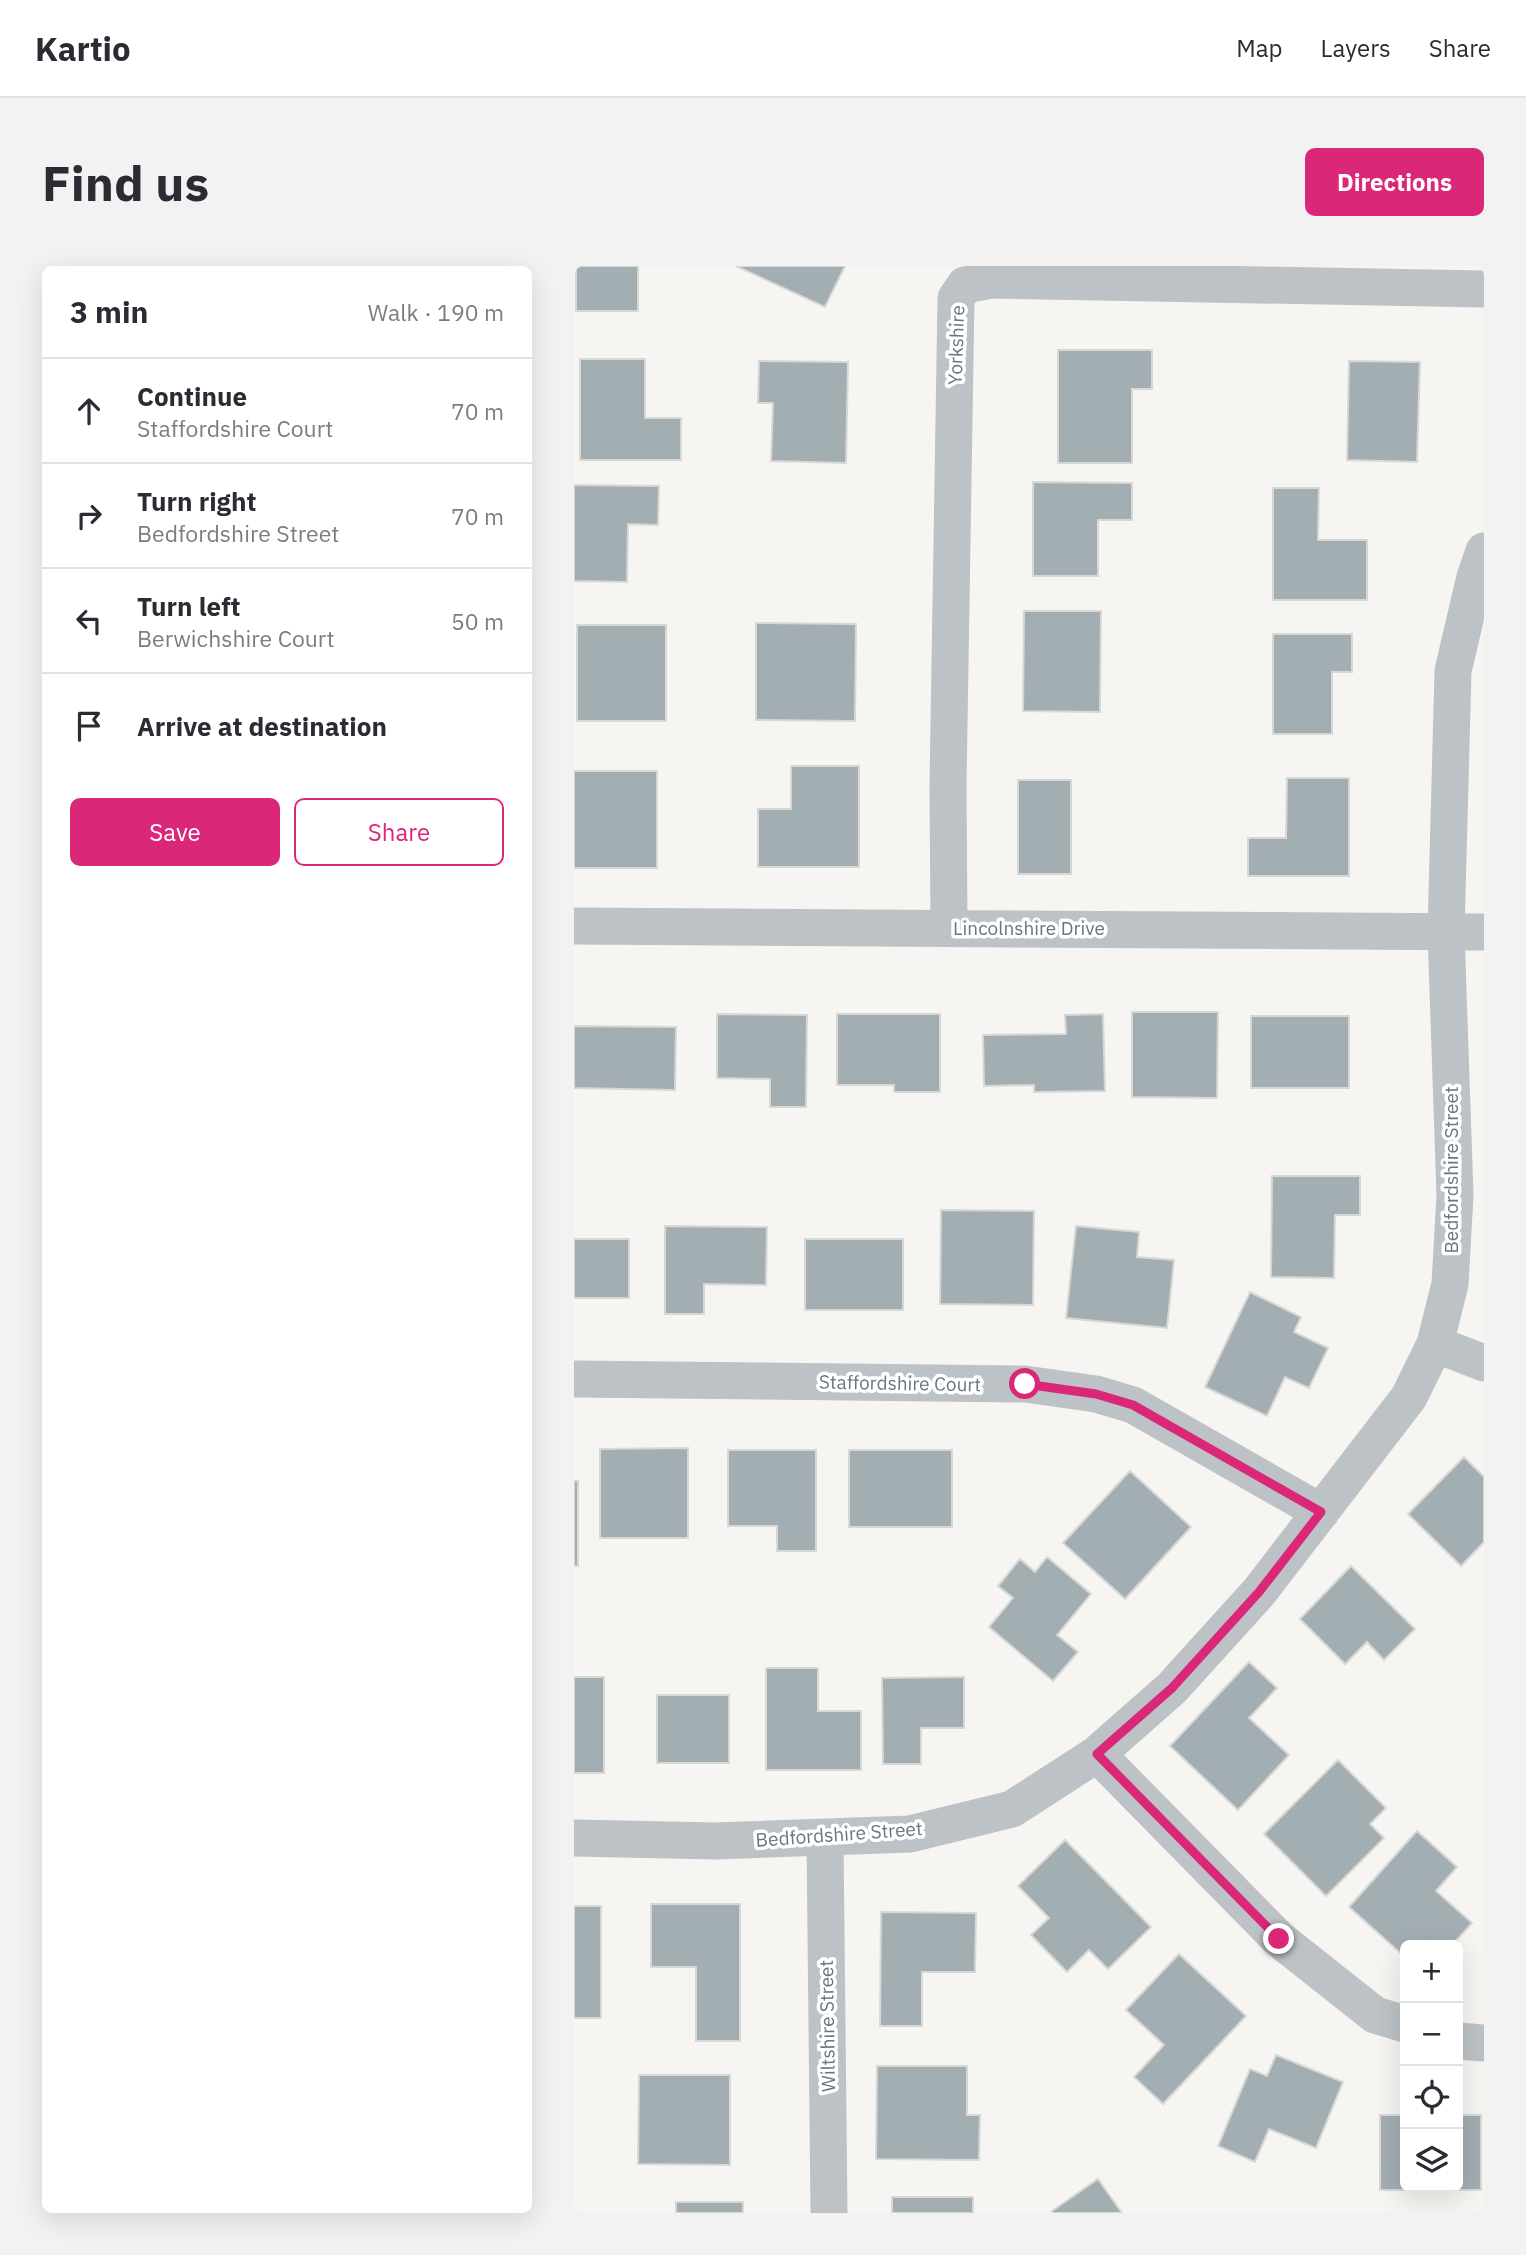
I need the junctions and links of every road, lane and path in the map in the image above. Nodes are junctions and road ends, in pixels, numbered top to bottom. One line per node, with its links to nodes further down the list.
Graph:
1 (1484, 289): 4 (street, Yorkshire)
2 (1484, 551): 5 (street, Bedfordshire Street)
3 (574, 926): 4 (street, Lincolnshire Drive)
4 (949, 927): 5 (street, Lincolnshire Drive)
5 (1446, 932): 6 (street, Lincolnshire Drive); 7 (street, Bedfordshire Street)
6 (1484, 932)
7 (1435, 1344): 8 (street); 10 (street, Bedfordshire Street)
8 (1484, 1363)
9 (574, 1379): 10 (street, Staffordshire Court)
10 (1321, 1512): 11 (street, Bedfordshire Street)
11 (1097, 1754): 13 (street, Bedfordshire Street); 14 (street)
12 (574, 1838): 13 (street, Bedfordshire Street)
13 (825, 1838): 17 (street, Wiltshire Street)
14 (1400, 2023)
15 (1463, 2041): 16 (street)
16 (1484, 2043)
17 (829, 2213)

